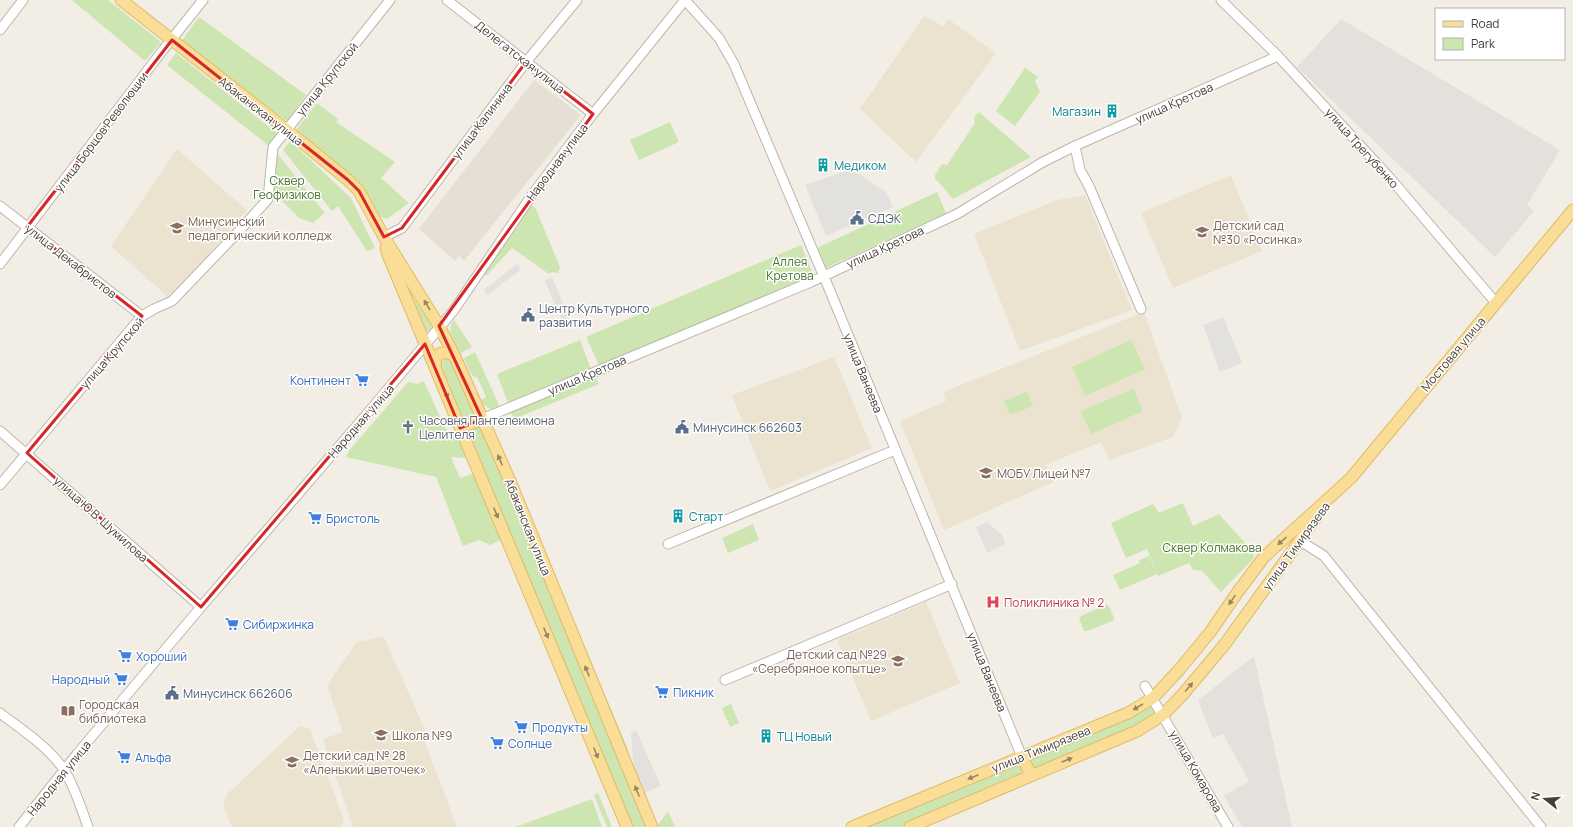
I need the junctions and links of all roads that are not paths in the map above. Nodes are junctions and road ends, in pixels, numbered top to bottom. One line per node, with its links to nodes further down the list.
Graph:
1 (23, 0): 9 (street)
2 (120, 0): 10 (main road, Абаканская улица)
3 (203, 0): 10 (street, улица Борцов Революции)
4 (390, 0): 14 (street, улица Крупской)
5 (447, 0): 12 (street, Делегатская улица)
6 (577, 0): 12 (street, улица Калинина)
7 (685, 0): 13 (street, Народная улица); 21 (street, улица Ванеева)
8 (1221, 0): 11 (street, улица Трегубенко)
9 (0, 30)
10 (172, 40): 14 (main road, Абаканская улица); 18 (street, улица Борцов Революции)
11 (1278, 56): 15 (street, улица Кретова); 22 (street, улица Трегубенко)
12 (526, 62): 13 (street, Делегатская улица); 19 (street, улица Калинина)
13 (593, 114): 25 (street, Народная улица)
14 (287, 130): 19 (main road, Абаканская улица); 24 (street, улица Крупской)
15 (1075, 146): 21 (street, улица Кретова); 23 (street)
16 (0, 206): 18 (street, улица Декабристов)
17 (1573, 210): 22 (main road, Мостовая улица)
18 (27, 227): 20 (street, улица Борцов Революции); 24 (street, улица Декабристов)
19 (384, 237): 25 (main road, Абаканская улица, one-way to 19); 26 (main road, Абаканская улица)
20 (0, 264)
21 (823, 275): 29 (street, улица Кретова); 32 (street, улица Ванеева)
22 (1496, 303): 35 (main road, Мостовая улица)
23 (1141, 309)
24 (142, 316): 33 (street, улица Крупской)
25 (439, 326): 26 (street, Народная улица); 27 (main road, Абаканская улица)
26 (425, 344): 28 (main road, Абаканская улица); 41 (street, Народная улица)
27 (454, 355): 28 (main road); 29 (main road, Абаканская улица)
28 (435, 367): 30 (main road, Абаканская улица, one-way to 30)
29 (482, 419): 30 (main road); 53 (main road, Абаканская улица, one-way to 29)
30 (460, 428): 52 (main road, Абаканская улица, one-way to 52)
31 (0, 431): 33 (street, улица Ю.В. Шумилова)
32 (895, 450): 37 (street); 38 (street, улица Ванеева)
33 (26, 453): 34 (street, улица Крупской); 41 (street, улица Ю.В. Шумилова)
34 (0, 485)
35 (1332, 496): 36 (main road, улица Тимирязева); 39 (main road, улица Тимирязева, one-way to 39)
36 (1299, 540): 40 (main road, улица Тимирязева); 57 (street)
37 (668, 544)
38 (952, 584): 42 (street); 47 (street, улица Ванеева)
39 (1244, 584): 40 (main road); 44 (main road, улица Тимирязева, one-way to 44)
40 (1260, 596): 46 (main road, улица Тимирязева, one-way to 40)
41 (201, 607): 48 (street, Народная улица)
42 (725, 680)
43 (1145, 686): 44 (street, улица Комарова)
44 (1153, 698): 46 (street, улица Комарова); 47 (main road, улица Тимирязева, one-way to 47)
45 (0, 713): 48 (street)
46 (1163, 716): 49 (main road, улица Тимирязева, one-way to 46); 56 (street, улица Комарова)
47 (1022, 757): 49 (main road); 54 (main road, улица Тимирязева, one-way to 54)
48 (64, 770): 50 (street, Народная улица); 51 (street)
49 (1031, 775): 55 (main road, улица Тимирязева)
50 (19, 827)
51 (88, 827)
52 (627, 827)
53 (652, 827)
54 (852, 827)
55 (910, 827)
56 (1228, 827)
57 (1541, 827)

